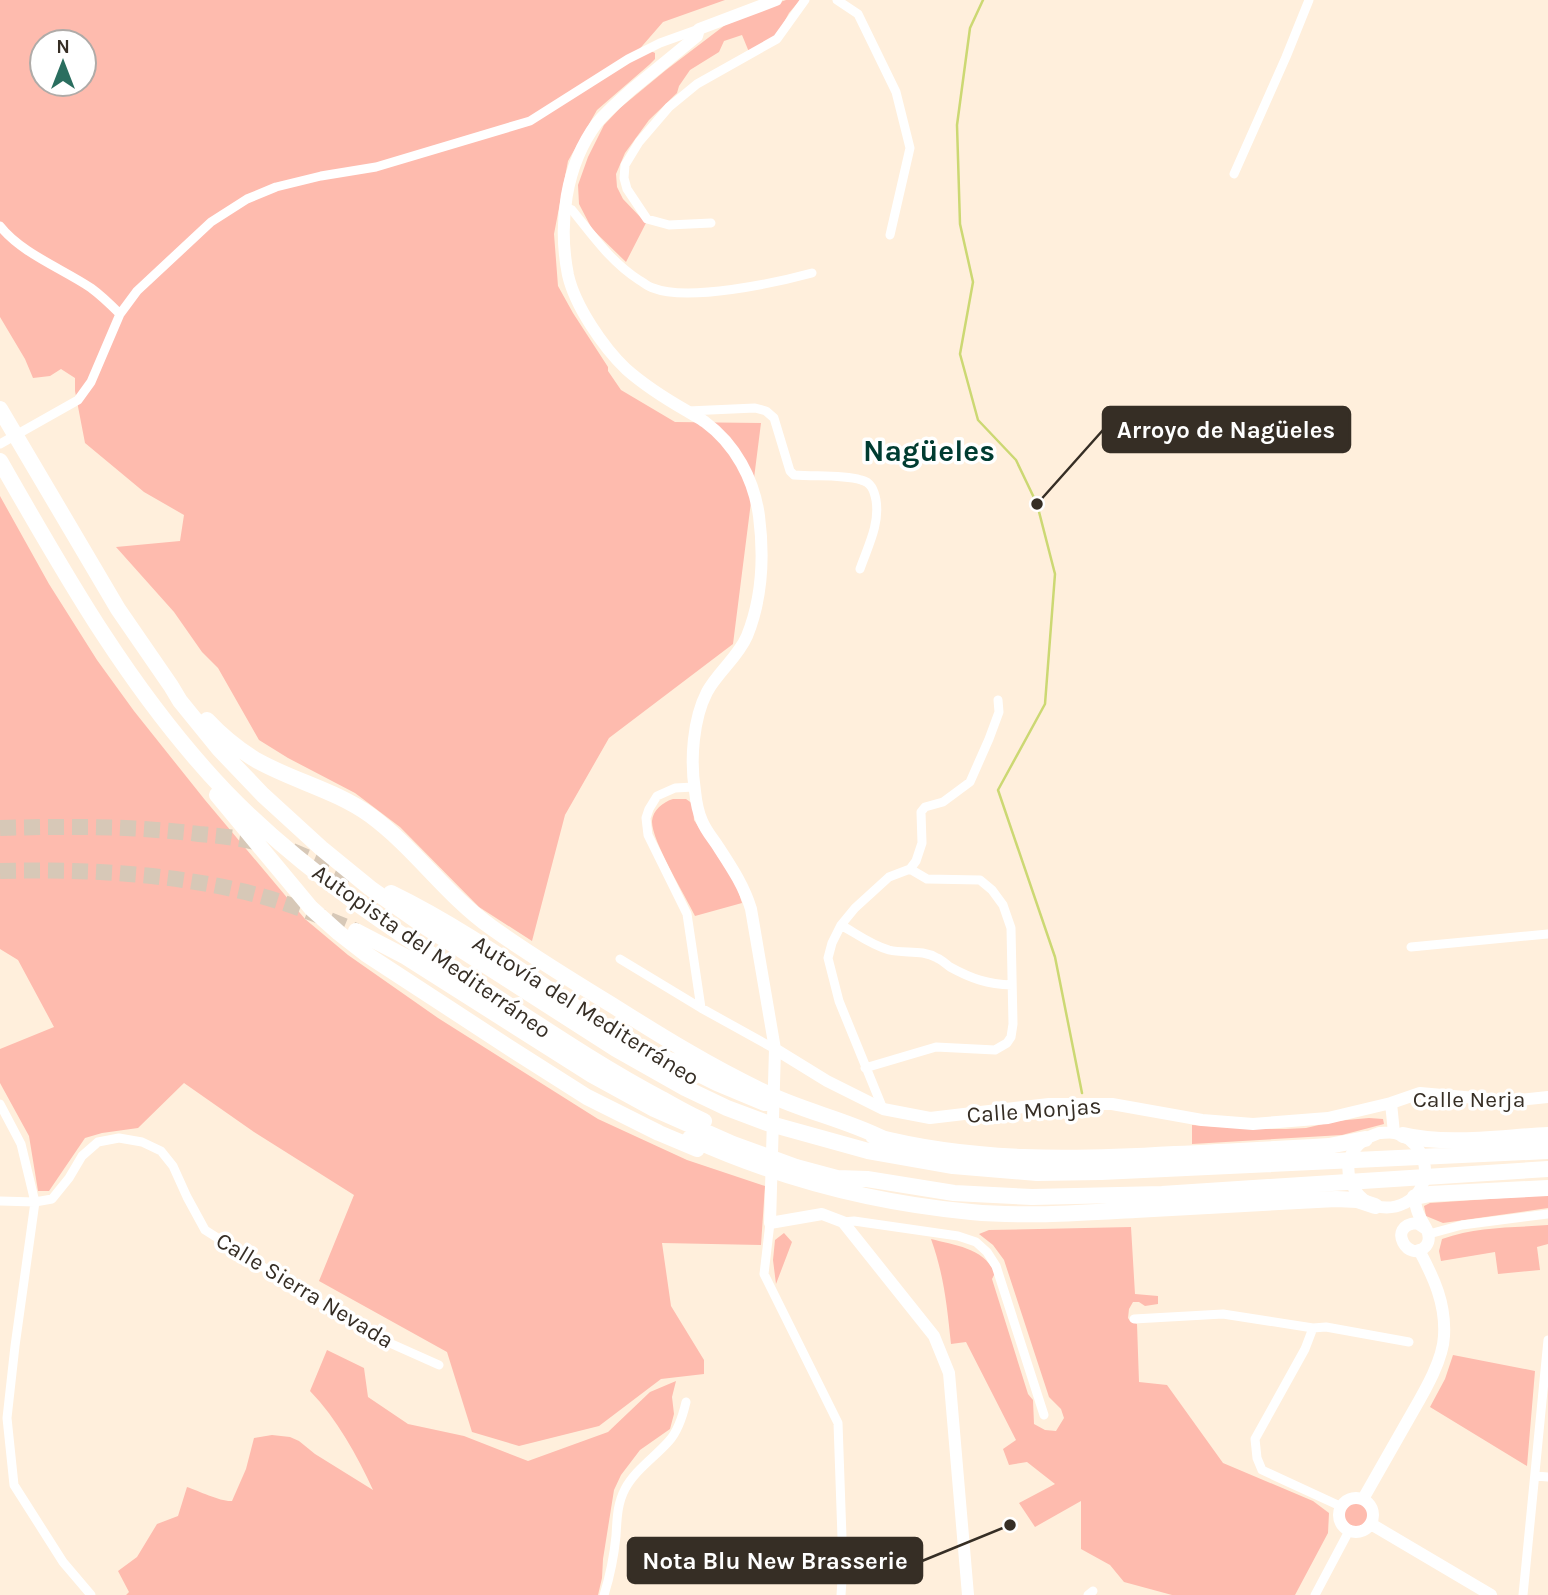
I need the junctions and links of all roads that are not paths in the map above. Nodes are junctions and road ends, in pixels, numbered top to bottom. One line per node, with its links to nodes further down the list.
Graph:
1 (776, 0): 5 (street)
2 (805, 0): 10 (street)
3 (837, 0): 12 (street)
4 (1309, 0): 8 (street)
5 (699, 29): 6 (street); 7 (street)
6 (660, 43): 7 (street); 14 (street)
7 (667, 60): 9 (street)
8 (1234, 174)
9 (565, 207): 13 (street); 16 (street)
10 (710, 223)
11 (0, 226): 14 (street)
12 (890, 235)
13 (812, 273)
14 (120, 314): 17 (street)
15 (0, 409): 20 (highway, Autopista del Mediterráneo)
16 (686, 411): 19 (street); 23 (street)
17 (0, 444)
18 (0, 461): 22 (highway, Autopista del Mediterráneo)
19 (860, 569)
20 (172, 686): 25 (highway, Autopista del Mediterráneo); 44 (highway)
21 (998, 701): 24 (street)
22 (155, 708): 47 (highway); 49 (highway, Autopista del Mediterráneo)
23 (694, 787): 32 (street); 33 (street)
24 (910, 869): 26 (street); 31 (street)
25 (373, 887): 34 (highway, Autovía del Mediterráneo); 41 (highway, Autopista del Mediterráneo)
26 (841, 925): 31 (street); 35 (street)
27 (356, 931): 36 (highway, Autovía del Mediterráneo)
28 (1548, 934): 29 (street)
29 (1412, 947)
30 (620, 959): 32 (street)
31 (1012, 985): 35 (street)
32 (701, 1008): 33 (street)
33 (775, 1049): 40 (street, Calle Monjas); 58 (street)
34 (645, 1052): 41 (highway, Autovía del Mediterráneo); 44 (highway)
35 (866, 1068): 40 (street)
36 (592, 1075): 47 (highway); 49 (highway, Autovía del Mediterráneo)
37 (1548, 1097): 38 (street, Calle Nerja)
38 (1391, 1103): 40 (street, Calle Monjas); 42 (street)
39 (0, 1104): 53 (street)
40 (883, 1109)
41 (796, 1130): 46 (highway)
42 (1398, 1134): 43 (highway); 45 (street); 51 (street)
43 (1548, 1135)
44 (883, 1138): 45 (highway)
45 (1365, 1139): 54 (street)
46 (1548, 1151)
47 (756, 1166): 54 (highway)
48 (1548, 1169): 49 (highway)
49 (867, 1179)
50 (1548, 1188): 51 (highway)
51 (1415, 1198): 55 (street); 60 (street)
52 (0, 1201): 53 (street)
53 (35, 1202): 66 (street, Calle Sierra Nevada); 76 (street)
54 (1375, 1206): 55 (street)
55 (1396, 1207): 59 (street)
56 (1548, 1214): 60 (street)
57 (843, 1222): 58 (street); 69 (street); 79 (street)
58 (771, 1223): 78 (street)
59 (1407, 1226): 60 (street); 61 (street)
60 (1427, 1231): 61 (street)
61 (1419, 1250): 72 (street)
62 (1134, 1319): 63 (street)
63 (1313, 1328): 65 (street); 73 (street)
64 (1548, 1340): 67 (street)
65 (1409, 1342)
66 (439, 1365)
67 (1546, 1390): 70 (street)
68 (686, 1402): 77 (street)
69 (1044, 1415)
70 (1536, 1476): 71 (street); 82 (street)
71 (1548, 1476)
72 (1363, 1499): 73 (street); 74 (street)
73 (1340, 1506): 75 (street)
74 (1371, 1524): 75 (street); 81 (street)
75 (1349, 1531): 80 (street)
76 (91, 1595)
77 (604, 1595)
78 (841, 1595)
79 (968, 1595)
80 (1315, 1595)
81 (1491, 1595)
82 (1523, 1595)

